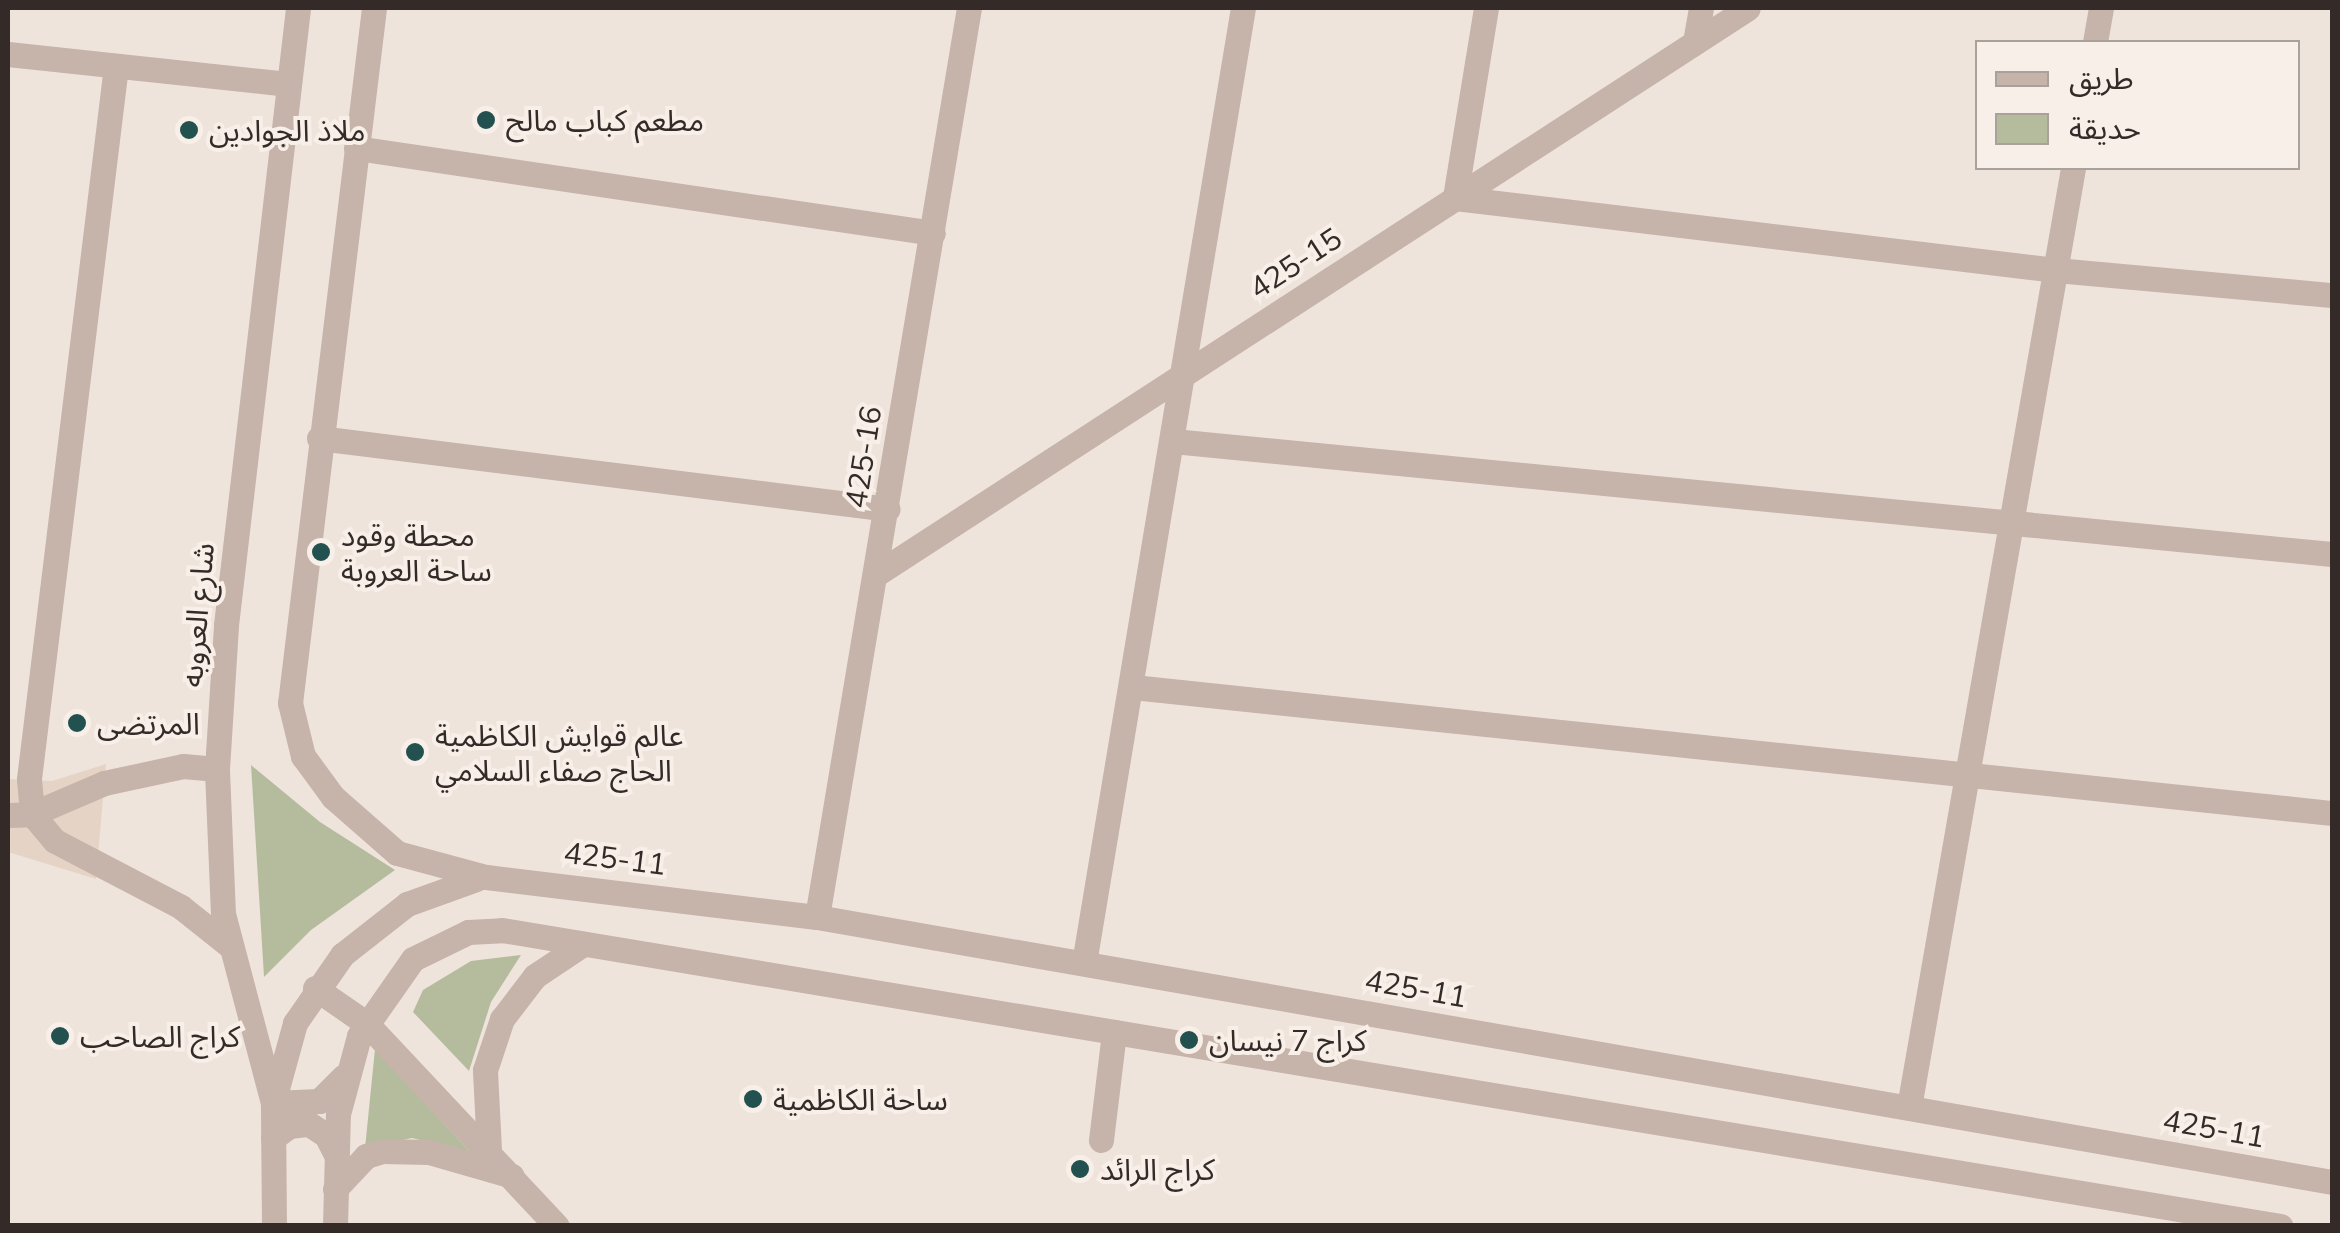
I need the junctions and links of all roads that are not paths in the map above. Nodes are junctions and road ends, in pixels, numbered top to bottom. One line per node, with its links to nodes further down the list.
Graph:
1 (298, 8): 13 (street, شارع العروبه)
2 (374, 8): 14 (street, 425-11)
3 (969, 8): 17 (street, 425-16)
4 (1243, 8): 20 (street)
5 (1486, 8): 16 (street)
6 (1701, 8): 10 (street)
7 (1748, 8): 10 (street, 425-15)
8 (2101, 8): 9 (street)
9 (2095, 40)
10 (1695, 42): 16 (street, 425-15)
11 (8, 54): 12 (street)
12 (116, 66): 13 (street); 30 (street)
13 (288, 84): 28 (street, شارع العروبه)
14 (356, 148): 17 (street); 21 (street, 425-11)
15 (2074, 170): 18 (street)
16 (1454, 198): 18 (street); 20 (street, 425-15)
17 (933, 233): 23 (street, 425-16)
18 (2056, 270): 19 (street); 24 (street)
19 (2332, 295)
20 (1184, 375): 22 (street); 26 (street, 425-15)
21 (319, 438): 23 (street); 32 (street, 425-11)
22 (1173, 441): 24 (street); 27 (street)
23 (888, 509): 26 (street, 425-16)
24 (2014, 519): 25 (street); 29 (street)
25 (2332, 554)
26 (878, 573): 33 (street, 425-16)
27 (1133, 687): 29 (street); 36 (street)
28 (217, 769): 30 (street); 35 (street, شارع العروبه)
29 (1970, 773): 31 (street); 42 (street)
30 (20, 814): 35 (street)
31 (2332, 814)
32 (486, 877): 33 (street, 425-11); 37 (street, 425-11)
33 (817, 917): 36 (street, 425-11)
34 (582, 944): 38 (street); 39 (street); 45 (street)
35 (230, 946): 41 (street, شارع العروبه)
36 (1084, 963): 42 (street, 425-11)
37 (315, 988): 38 (street); 41 (street, 425-11)
38 (366, 1024): 40 (street); 45 (street)
39 (1114, 1032): 44 (street); 53 (street)
40 (344, 1076): 41 (street); 46 (street)
41 (272, 1103): 43 (street, شارع العروبه)
42 (1910, 1107): 48 (street, 425-11)
43 (273, 1138): 46 (street); 50 (street, شارع العروبه)
44 (1101, 1140)
45 (489, 1150): 47 (street)
46 (335, 1153): 49 (street)
47 (512, 1176): 49 (street); 52 (street)
48 (2332, 1182)
49 (335, 1188): 51 (street)
50 (274, 1226)
51 (336, 1226)
52 (557, 1226)
53 (2281, 1226)

